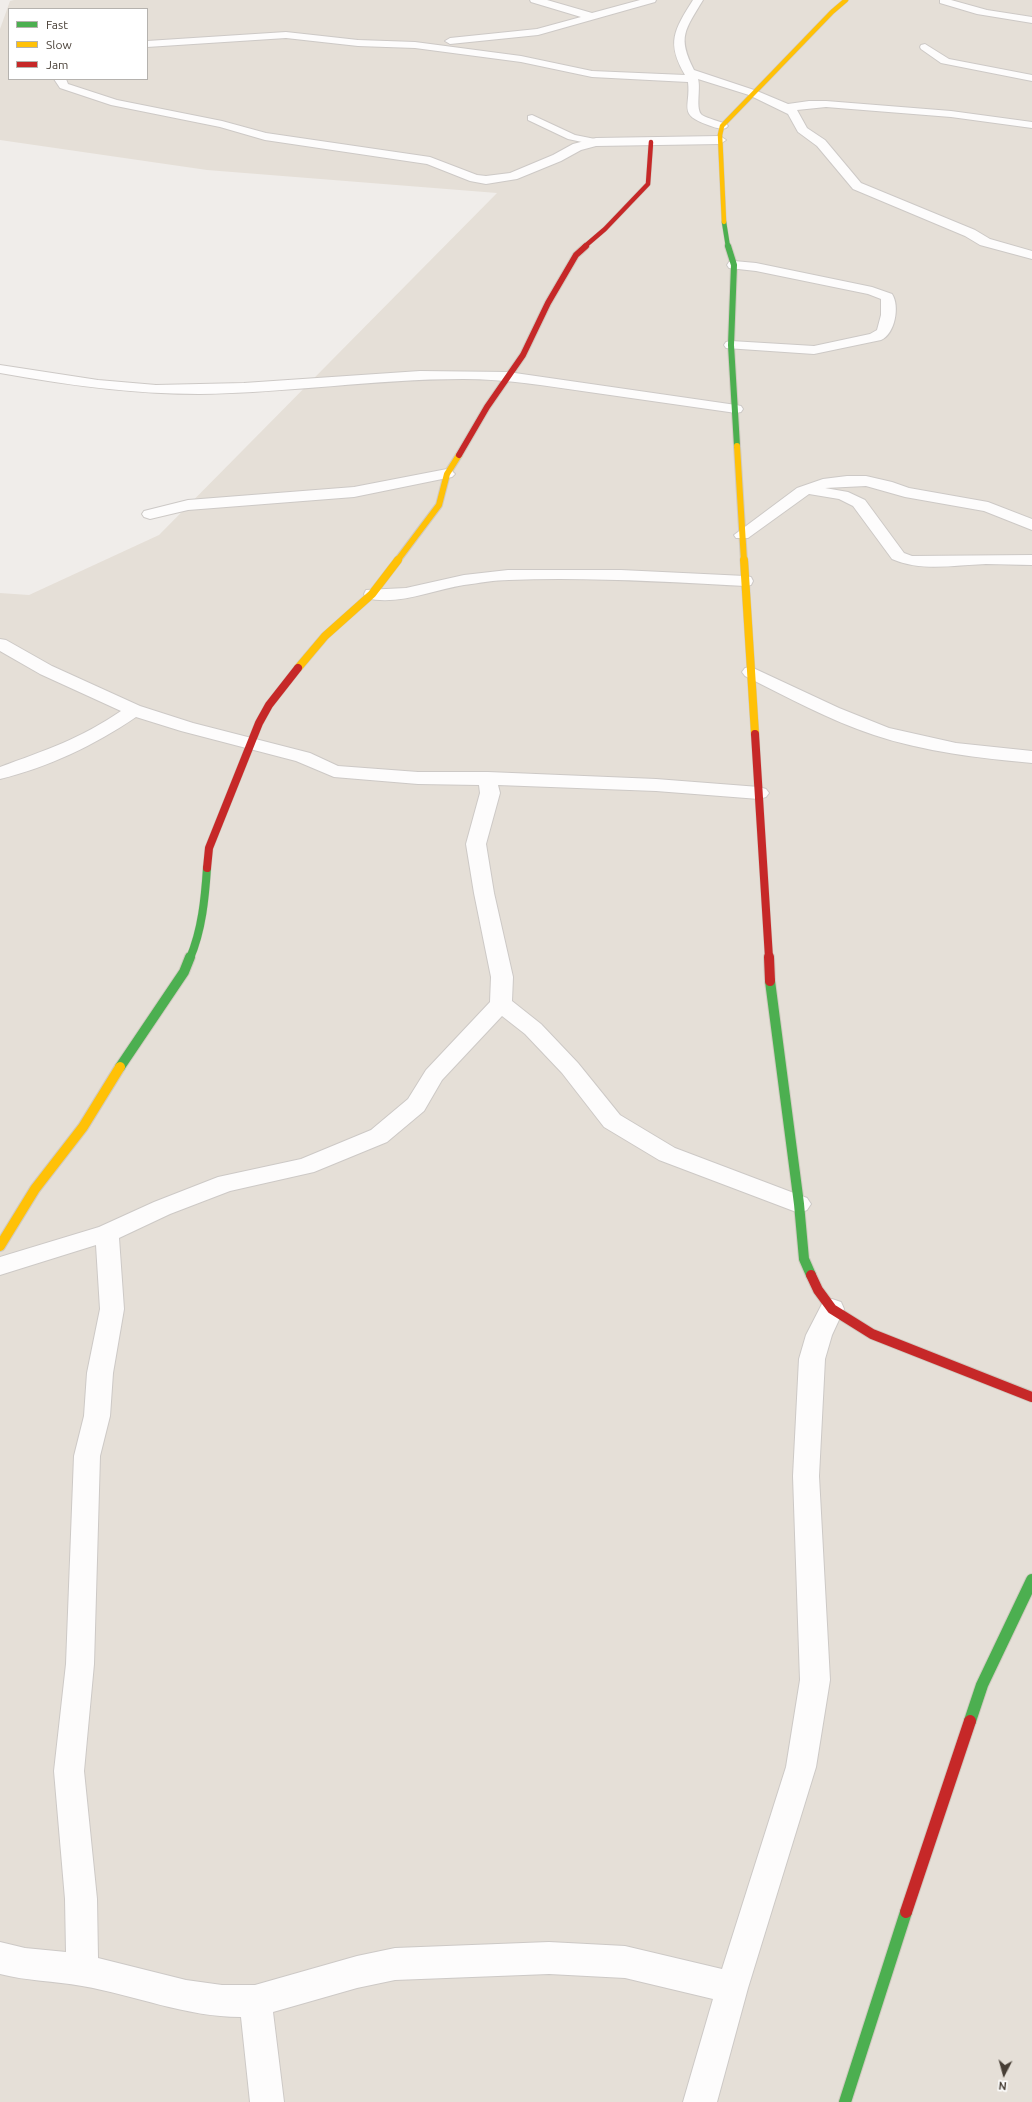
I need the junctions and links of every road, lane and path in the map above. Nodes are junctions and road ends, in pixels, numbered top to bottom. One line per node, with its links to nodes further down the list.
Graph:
1 (535, 0): 7 (street)
2 (651, 0): 7 (street)
3 (698, 0): 14 (street)
4 (846, 0): 17 (main road)
5 (944, 0): 8 (street)
6 (594, 5): 7 (street)
7 (588, 16): 11 (street)
8 (1032, 20)
9 (221, 39): 10 (street); 11 (street); 13 (street)
10 (148, 44)
11 (416, 45): 14 (street)
12 (925, 47): 15 (street)
13 (160, 54)
14 (691, 75): 17 (street); 21 (street)
15 (1032, 78)
16 (61, 80): 23 (street)
17 (752, 93): 18 (street); 21 (main road)
18 (786, 108): 20 (street); 25 (street)
19 (532, 118): 23 (lane)
20 (1032, 125)
21 (722, 126): 22 (main road)
22 (720, 140): 24 (street); 26 (main road)
23 (596, 142): 24 (street)
24 (651, 142): 29 (main road)
25 (1032, 255)
26 (734, 265): 27 (main road); 27 (street)
27 (731, 345): 30 (main road)
28 (0, 369): 29 (street)
29 (508, 376): 30 (street); 31 (main road)
30 (736, 409): 35 (main road)
31 (447, 474): 33 (street); 38 (main road)
32 (803, 491): 34 (street); 35 (street); 36 (street)
33 (150, 514)
34 (1032, 525)
35 (742, 535): 37 (main road)
36 (1032, 560)
37 (745, 581): 38 (street); 40 (main road)
38 (372, 594): 42 (main road)
39 (0, 644): 41 (street)
40 (751, 672): 43 (street); 46 (main road)
41 (134, 710): 42 (street); 44 (street)
42 (251, 744): 45 (street); 50 (main road)
43 (1032, 758)
44 (0, 773)
45 (488, 778): 46 (street); 47 (street)
46 (759, 793): 48 (main road)
47 (501, 1004): 48 (street); 49 (street)
48 (799, 1204): 52 (main road)
49 (107, 1233): 51 (street); 56 (street)
50 (0, 1246)
51 (0, 1266)
52 (832, 1309): 53 (main road); 57 (street)
53 (1032, 1397)
54 (1032, 1580): 61 (main road)
55 (0, 1958): 56 (street)
56 (82, 1970): 58 (street)
57 (732, 1988): 58 (street); 60 (street)
58 (255, 2001): 59 (street)
59 (267, 2102)
60 (700, 2102)
61 (845, 2102)

